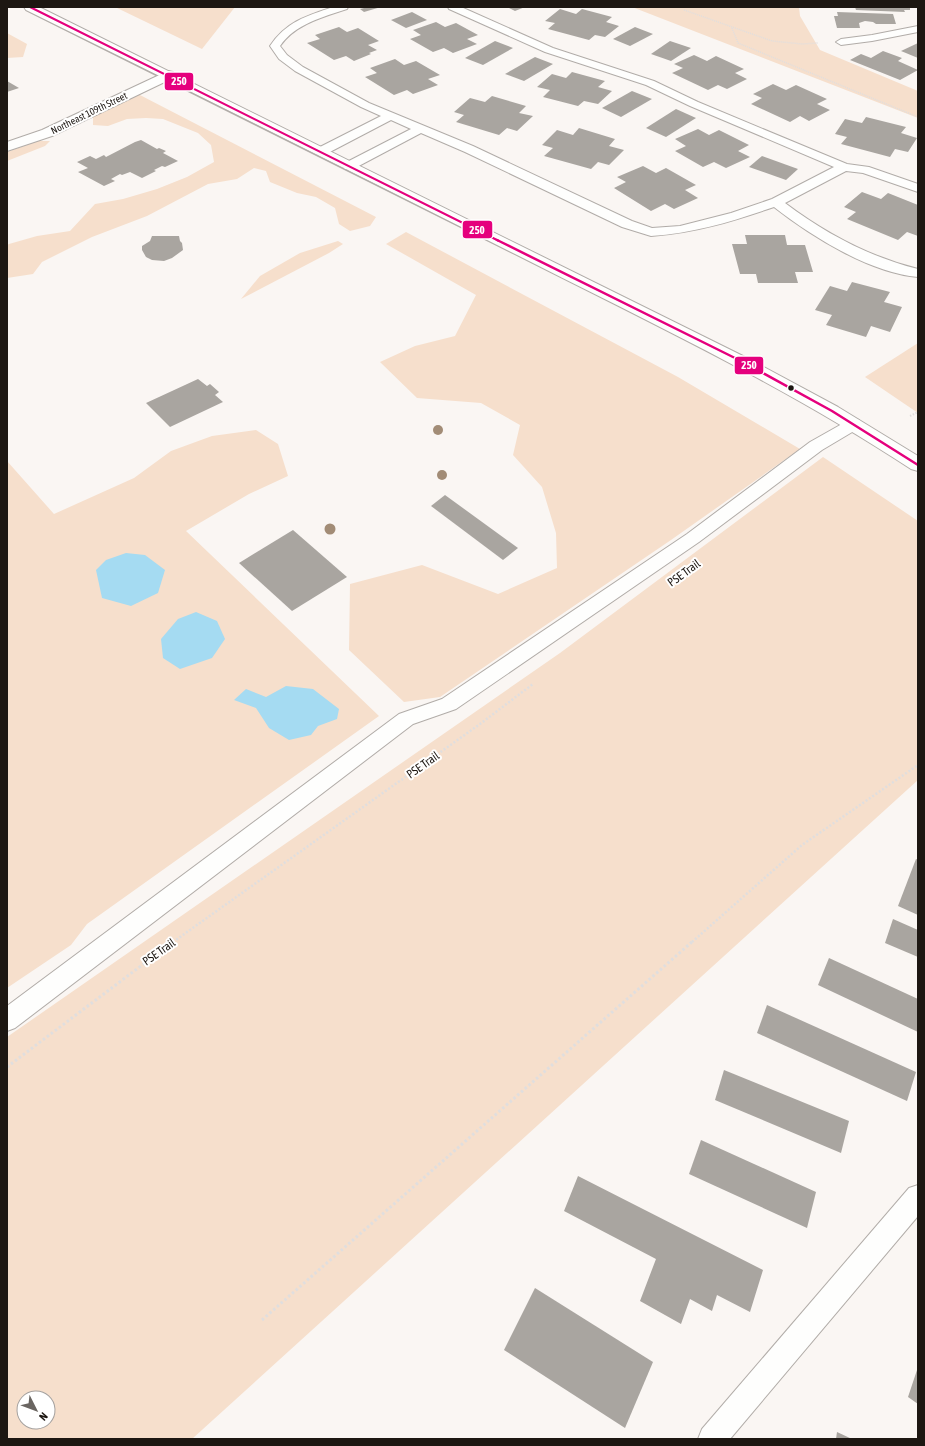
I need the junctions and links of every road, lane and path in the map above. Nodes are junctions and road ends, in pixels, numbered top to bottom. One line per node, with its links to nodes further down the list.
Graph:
1 (30, 7): 8 (main road)
2 (342, 7): 9 (lane)
3 (453, 7): 15 (lane)
4 (684, 10): 5 (path)
5 (732, 28): 7 (path); 10 (path)
6 (918, 29): 7 (lane)
7 (841, 42)
8 (168, 75): 12 (main road, Northeast 109th Street); 13 (main road)
9 (390, 116): 11 (lane); 13 (lane)
10 (918, 117)
11 (419, 129): 14 (lane); 17 (lane)
12 (7, 147)
13 (322, 151): 14 (main road)
14 (349, 166): 21 (main road)
15 (844, 167): 16 (lane); 17 (lane)
16 (917, 186)
17 (776, 202): 18 (lane)
18 (916, 273)
19 (918, 412): 20 (path)
20 (910, 416)
21 (854, 424): 22 (main road); 25 (lane)
22 (918, 465)
23 (537, 681): 26 (path, PSE Trail)
24 (918, 765): 28 (path)
25 (7, 1020)
26 (7, 1067)
27 (918, 1197): 29 (lane)
28 (262, 1320)
29 (712, 1439)

